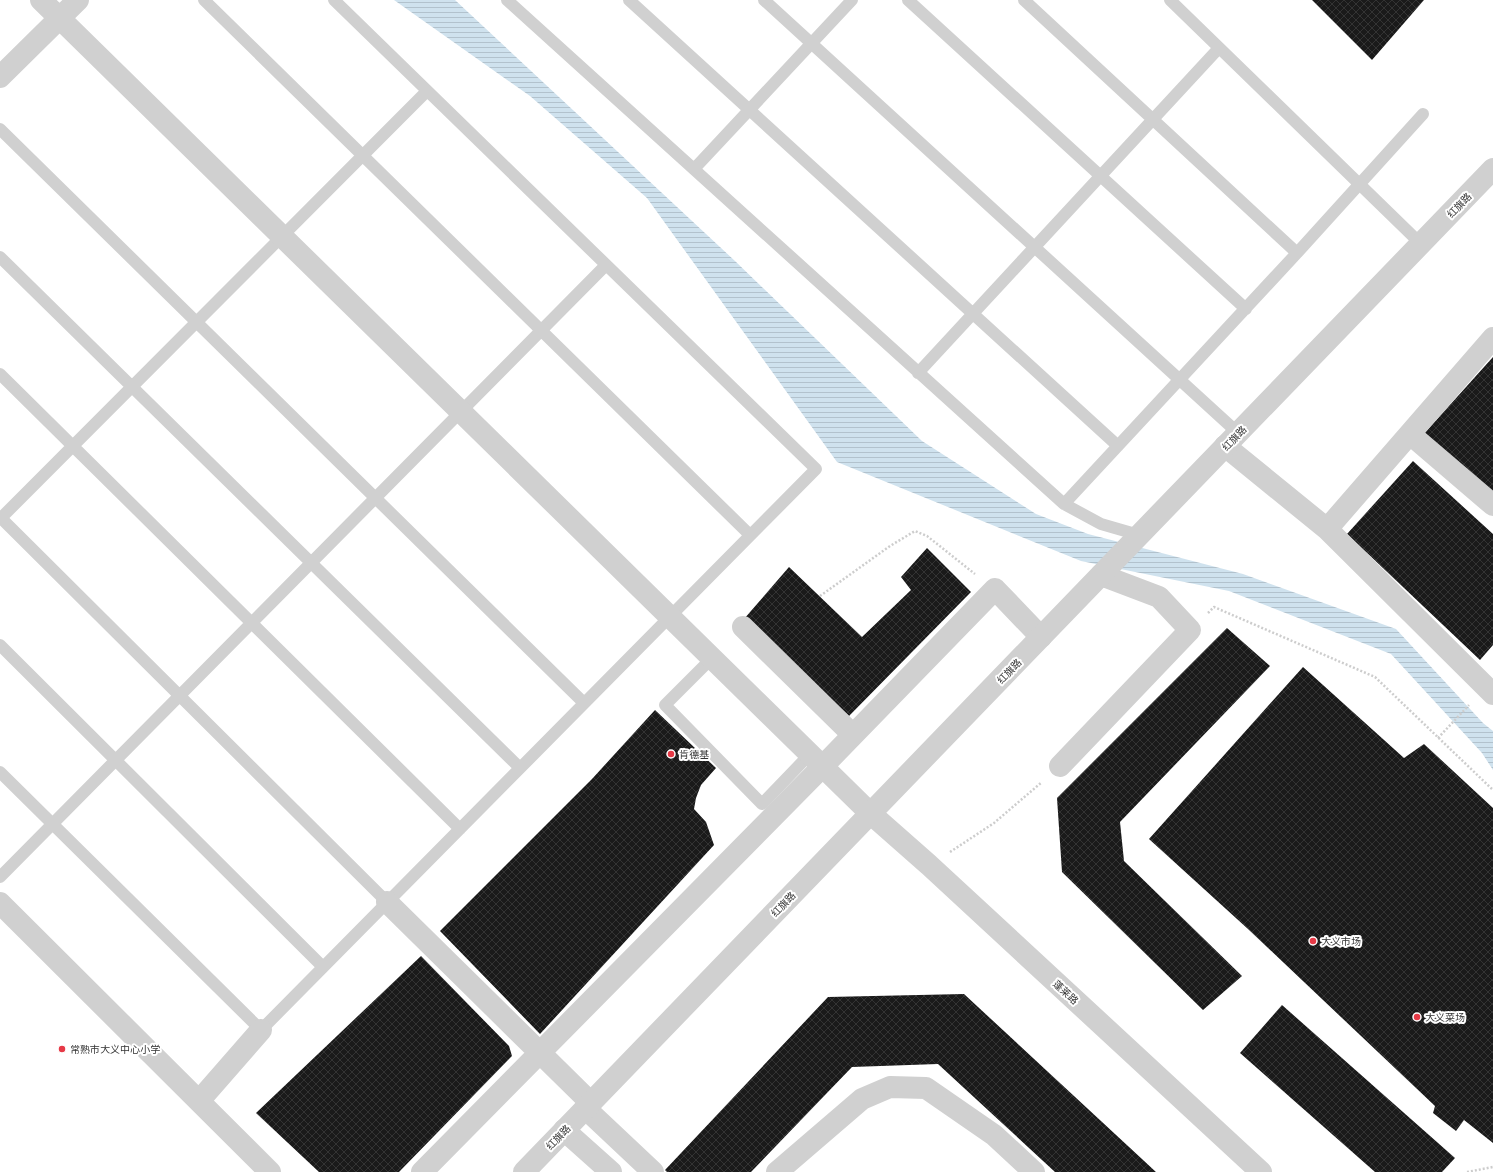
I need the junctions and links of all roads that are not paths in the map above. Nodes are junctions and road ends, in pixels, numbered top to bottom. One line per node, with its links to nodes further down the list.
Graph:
1 (41, 0): 12 (street, 蓬莱路)
2 (78, 0): 12 (street)
3 (204, 0): 21 (lane)
4 (334, 0): 16 (lane)
5 (508, 0): 22 (lane)
6 (629, 0): 17 (lane)
7 (764, 0): 13 (lane)
8 (852, 0): 13 (lane)
9 (908, 0): 24 (lane)
10 (1024, 0): 19 (lane)
11 (1170, 0): 14 (lane)
12 (59, 18): 15 (street); 26 (street, 蓬莱路)
13 (812, 43): 17 (lane); 28 (lane)
14 (1219, 48): 19 (lane); 25 (lane)
15 (0, 77)
16 (427, 91): 21 (lane); 31 (lane)
17 (750, 110): 22 (lane); 33 (lane)
18 (1423, 114): 25 (lane)
19 (1153, 119): 24 (lane); 29 (lane)
20 (0, 129): 34 (lane)
21 (363, 156): 26 (lane); 35 (lane)
22 (694, 169): 37 (lane)
23 (1492, 173): 27 (street, 红旗路)
24 (1100, 176): 28 (lane); 32 (lane)
25 (1360, 184): 27 (lane); 29 (lane)
26 (282, 236): 34 (lane); 41 (street, 蓬莱路)
27 (1421, 244): 43 (street, 红旗路)
28 (1035, 247): 33 (lane); 39 (lane)
29 (1297, 253): 32 (lane)
30 (0, 257): 40 (lane)
31 (606, 265): 35 (lane); 51 (lane)
32 (1246, 309): 39 (lane)
33 (973, 313): 37 (lane); 45 (lane)
34 (197, 322): 40 (lane); 46 (lane)
35 (541, 330): 41 (lane); 51 (lane)
36 (1493, 338): 42 (street)
37 (918, 373): 47 (lane)
38 (0, 374): 44 (lane)
39 (1180, 380): 43 (lane); 45 (lane)
40 (132, 387): 44 (lane); 53 (lane)
41 (461, 412): 46 (lane); 55 (street, 蓬莱路)
42 (1410, 434): 48 (street); 50 (street)
43 (1232, 440): 50 (street); 52 (street, 红旗路)
44 (73, 446): 49 (lane); 56 (lane)
45 (1118, 446): 47 (lane)
46 (375, 498): 53 (lane); 63 (lane)
47 (1064, 504): 52 (lane)
48 (1493, 505)
49 (0, 518): 62 (lane)
50 (1327, 529): 61 (street)
51 (750, 535): 55 (lane)
52 (1137, 538): 54 (street, 红旗路)
53 (311, 563): 56 (lane); 68 (lane)
54 (1105, 571): 58 (street, 红旗路); 67 (street)
55 (670, 616): 60 (street, 蓬莱路); 63 (lane)
56 (252, 623): 62 (lane); 72 (lane)
57 (742, 626): 64 (street)
58 (1041, 637): 64 (street); 70 (street, 红旗路)
59 (0, 645): 65 (lane)
60 (712, 658): 66 (street, 蓬莱路); 66 (lane)
61 (1491, 687)
62 (179, 696): 65 (lane); 74 (lane)
63 (584, 703): 68 (lane)
64 (853, 734): 66 (street)
65 (116, 760): 71 (lane); 76 (lane)
66 (816, 760): 70 (street, 蓬莱路); 78 (street)
67 (1060, 766)
68 (520, 768): 72 (lane)
69 (0, 772): 71 (lane)
70 (870, 813): 80 (street, 红旗路); 89 (street, 蓬莱路)
71 (52, 824): 73 (lane); 77 (lane)
72 (460, 829): 74 (lane)
73 (0, 877)
74 (387, 902): 76 (lane); 78 (street)
75 (0, 903): 79 (street)
76 (323, 967): 77 (lane)
77 (261, 1030): 79 (street)
78 (540, 1053): 80 (street); 83 (street)
79 (199, 1101): 82 (street)
80 (588, 1106): 81 (street, 红旗路); 86 (street)
81 (564, 1130): 84 (street, 红旗路); 85 (street)
82 (270, 1172)
83 (422, 1172)
84 (524, 1172)
85 (611, 1172)
86 (653, 1172)
87 (777, 1172): 88 (street)
88 (1034, 1172)
89 (1261, 1172)

